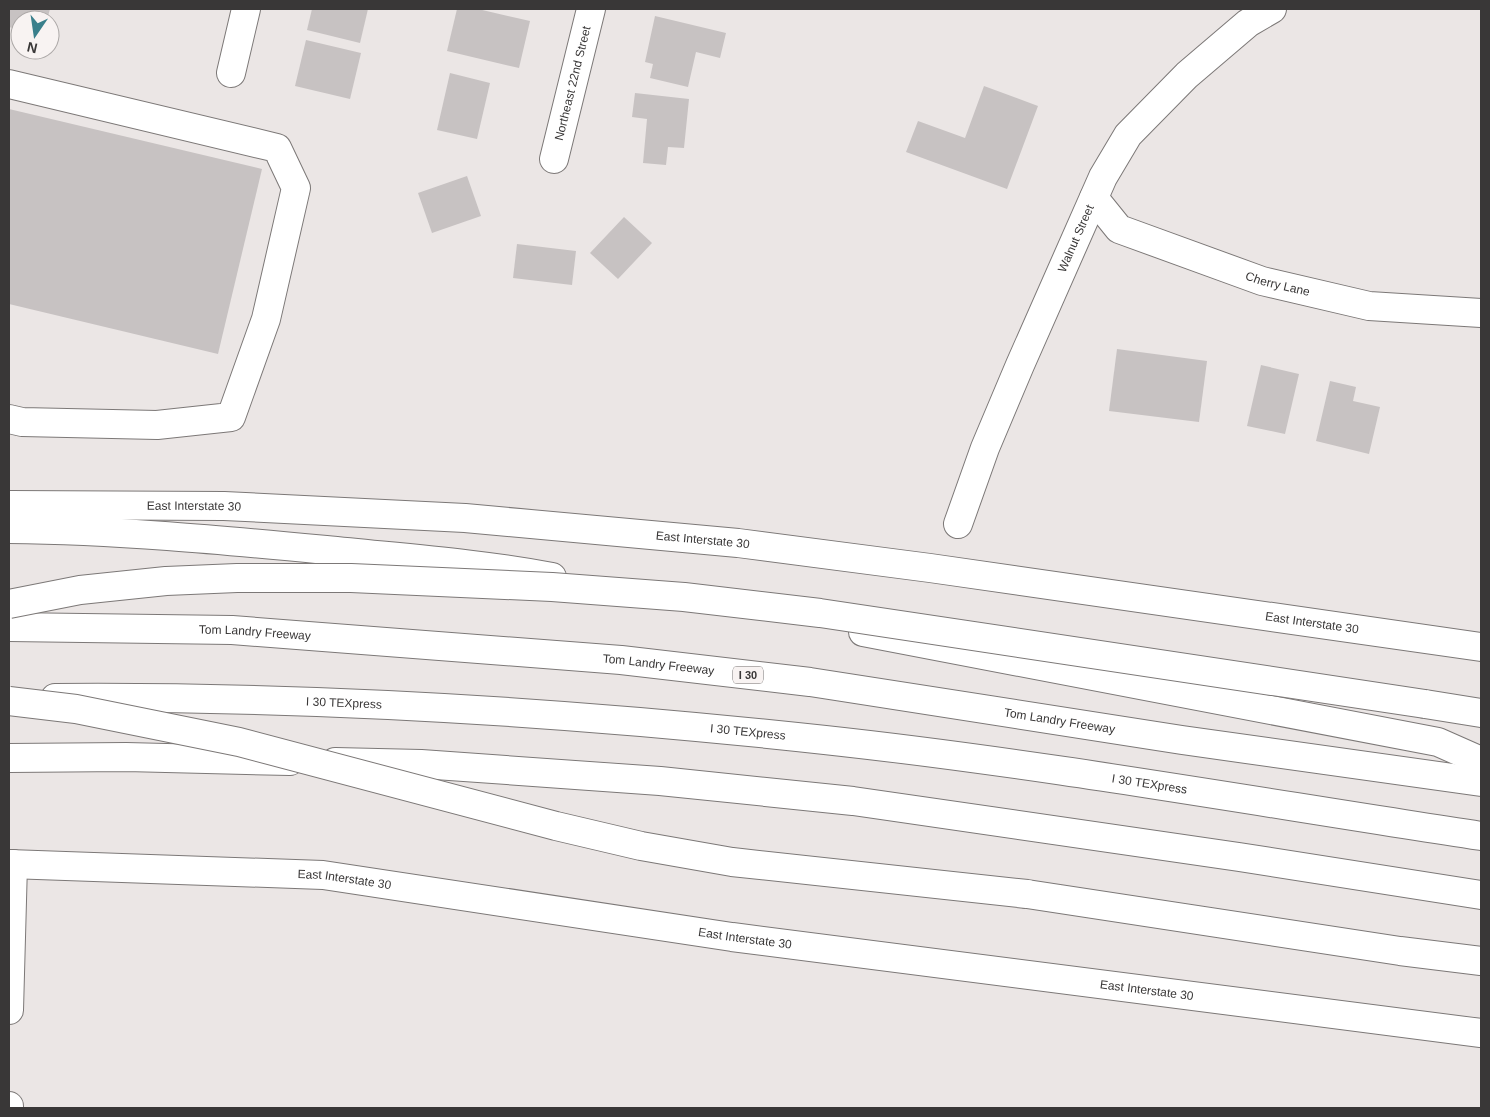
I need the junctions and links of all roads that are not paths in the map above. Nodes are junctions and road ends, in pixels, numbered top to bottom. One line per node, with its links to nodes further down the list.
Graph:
1 (246, 9): 4 (main road)
2 (592, 9): 6 (main road, Northeast 22nd Street)
3 (1272, 9): 7 (main road, Walnut Street)
4 (231, 73)
5 (9, 84): 9 (main road)
6 (554, 159)
7 (1094, 198): 8 (main road, Cherry Lane); 11 (main road, Walnut Street)
8 (1481, 313)
9 (9, 419)
10 (9, 505): 15 (main road, East Interstate 30)
11 (958, 524)
12 (9, 529): 19 (main road)
13 (9, 604): 17 (main road, bridge)
14 (9, 627): 20 (main road, Tom Landry Freeway / I 30)
15 (1481, 647)
16 (9, 700): 21 (main road, I 30 TEXpress); 24 (main road, bridge)
17 (1481, 713)
18 (9, 758): 23 (main road)
19 (1481, 761)
20 (1481, 782)
21 (1481, 836)
22 (11, 864): 25 (main road); 26 (main road, East Interstate 30)
23 (1481, 896)
24 (1481, 961)
25 (9, 1008)
26 (1481, 1033)

